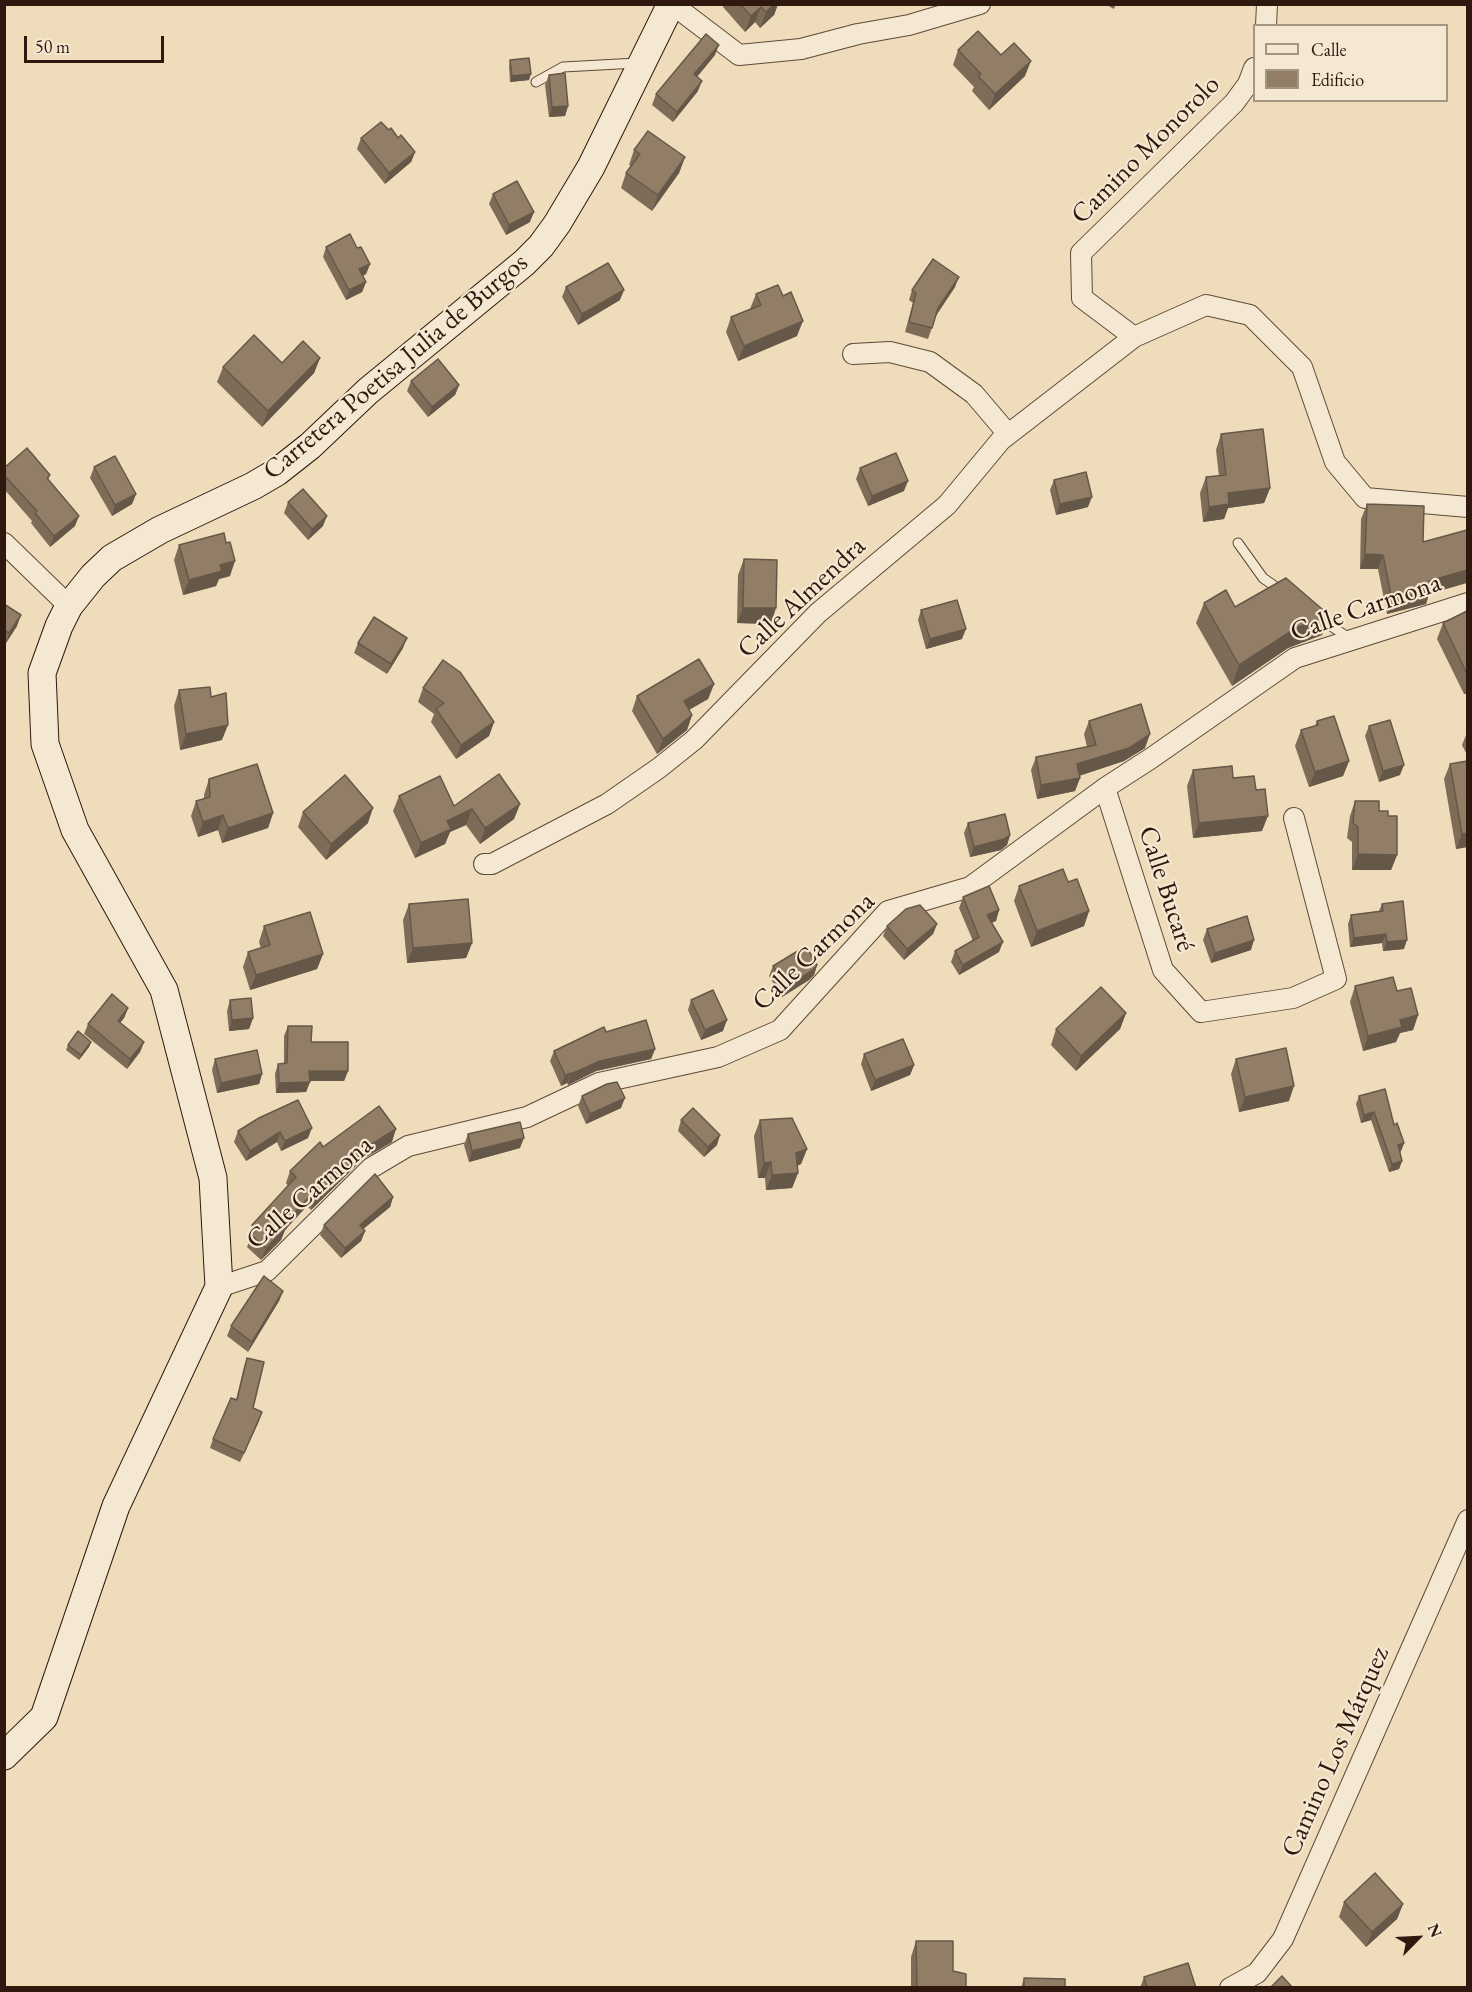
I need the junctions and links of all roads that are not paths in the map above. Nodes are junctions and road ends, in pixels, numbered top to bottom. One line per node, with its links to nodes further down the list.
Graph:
1 (671, 4): 2 (street); 5 (street, Carretera Poetisa Julia de Burgos)
2 (980, 4)
3 (1267, 4): 4 (street)
4 (1266, 24)
5 (642, 62): 7 (lane); 16 (street, Carretera Poetisa Julia de Burgos)
6 (1253, 71): 8 (street, Camino Monorolo)
7 (536, 82)
8 (1134, 337): 10 (street, Calle Almendra); 11 (street)
9 (853, 354): 10 (street)
10 (1008, 434): 21 (street, Calle Almendra)
11 (1467, 507)
12 (4, 543): 16 (street)
13 (1238, 543): 14 (lane)
14 (1289, 596)
15 (1467, 603): 18 (street, Calle Carmona)
16 (69, 606): 22 (street, Carretera Poetisa Julia de Burgos)
17 (1306, 609): 18 (lane)
18 (1352, 640): 19 (street, Calle Carmona)
19 (1105, 788): 20 (street, Calle Bucaré); 22 (street, Calle Carmona)
20 (1294, 818)
21 (484, 864)
22 (219, 1287): 24 (street, Carretera Poetisa Julia de Burgos)
23 (1467, 1520): 25 (street, Camino Los Márquez)
24 (4, 1756)
25 (1230, 1988)

